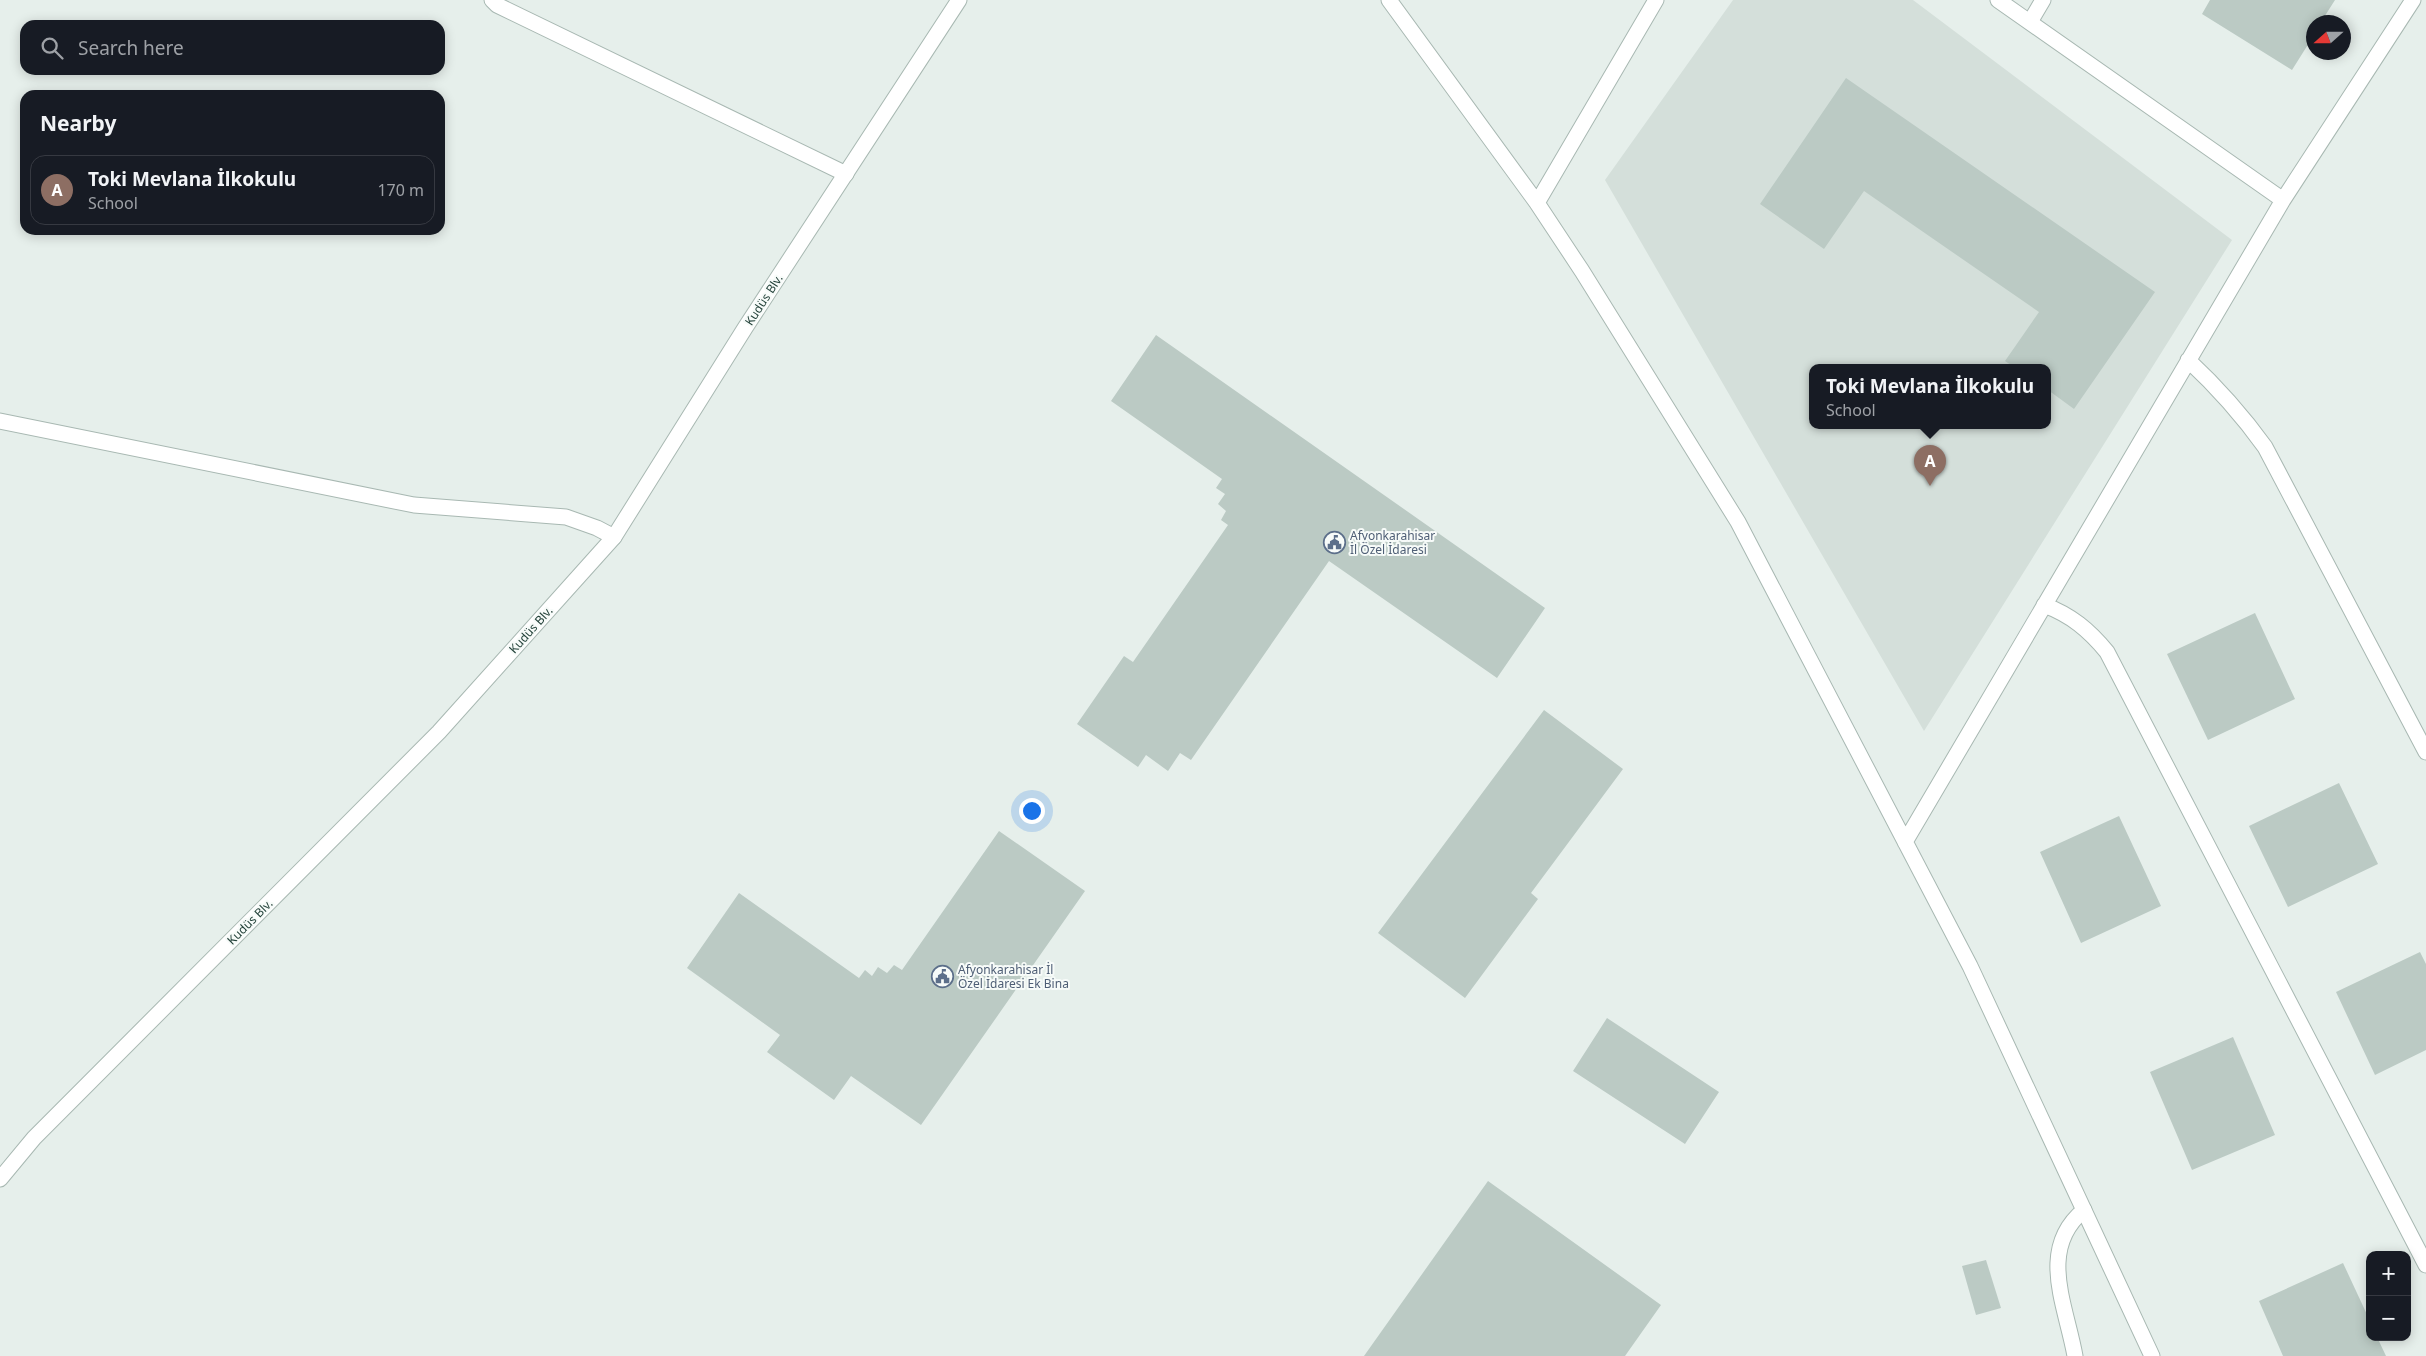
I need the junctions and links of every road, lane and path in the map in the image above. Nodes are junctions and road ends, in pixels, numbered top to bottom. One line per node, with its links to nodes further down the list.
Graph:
1 (492, 0): 9 (street)
2 (959, 0): 9 (street, Kudüs Blv.)
3 (1388, 0): 11 (street)
4 (1656, 0): 11 (street)
5 (1998, 0): 8 (street)
6 (2043, 0): 8 (street)
7 (2413, 0): 10 (street)
8 (2030, 22): 10 (street)
9 (846, 174): 14 (street, Kudüs Blv.)
10 (2283, 200): 12 (street)
11 (1536, 202): 17 (street)
12 (2188, 360): 15 (street); 16 (street)
13 (0, 420): 14 (street)
14 (614, 537): 18 (street, Kudüs Blv.)
15 (2044, 605): 17 (street); 20 (street)
16 (2426, 752)
17 (1905, 842): 19 (street)
18 (0, 1178)
19 (2084, 1210): 21 (street); 22 (street)
20 (2426, 1264)
21 (2075, 1356)
22 (2152, 1356)

